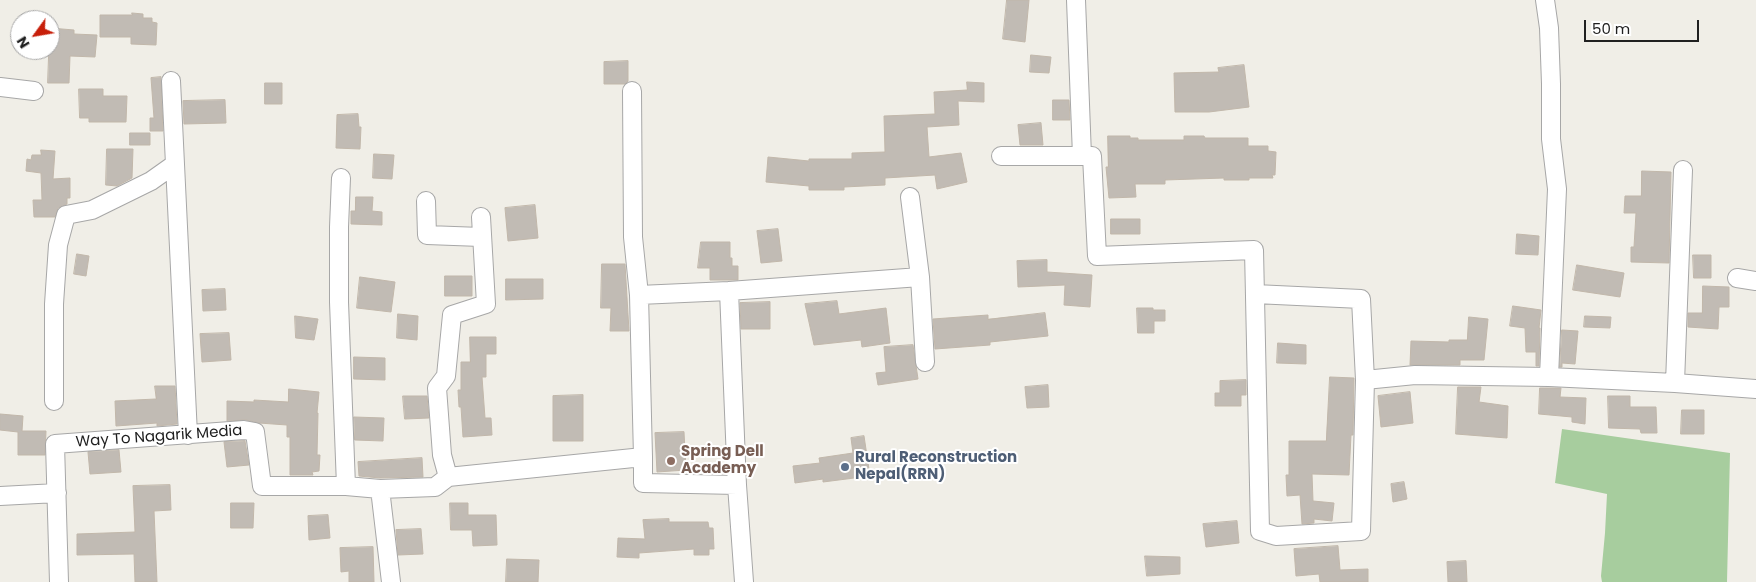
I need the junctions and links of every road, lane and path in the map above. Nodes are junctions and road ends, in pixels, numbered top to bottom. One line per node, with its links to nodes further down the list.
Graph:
1 (1076, 0): 8 (street)
2 (1545, 0): 23 (street)
3 (171, 81): 9 (street)
4 (0, 87): 6 (street)
5 (632, 90): 21 (street)
6 (34, 91)
7 (1001, 156): 8 (street)
8 (1082, 156): 20 (street)
9 (175, 164): 27 (street); 28 (street)
10 (1683, 170): 25 (street)
11 (341, 178): 31 (street)
12 (910, 198): 16 (street)
13 (426, 201): 15 (street)
14 (481, 216): 15 (street)
15 (481, 237): 30 (street)
16 (920, 277): 19 (street); 22 (street)
17 (1737, 278): 18 (street)
18 (1756, 280)
19 (729, 291): 21 (street); 32 (street)
20 (1255, 294): 24 (street); 24 (street)
21 (639, 295): 29 (street)
22 (925, 362)
23 (1548, 377): 24 (street); 25 (street)
24 (1365, 380)
25 (1675, 383): 26 (street)
26 (1756, 389)
27 (54, 401)
28 (188, 435): 31 (street, Way To Nagarik Media); 34 (street, Way To Nagarik Media)
29 (643, 457): 30 (street, Way To Nagarik Media); 32 (street)
30 (448, 477): 33 (street, Way To Nagarik Media)
31 (346, 486): 33 (street, Way To Nagarik Media)
32 (737, 486): 38 (street)
33 (380, 489): 37 (street)
34 (58, 493): 35 (street); 36 (street, Way To Nagarik Media)
35 (0, 496)
36 (59, 582)
37 (391, 582)
38 (744, 582)

